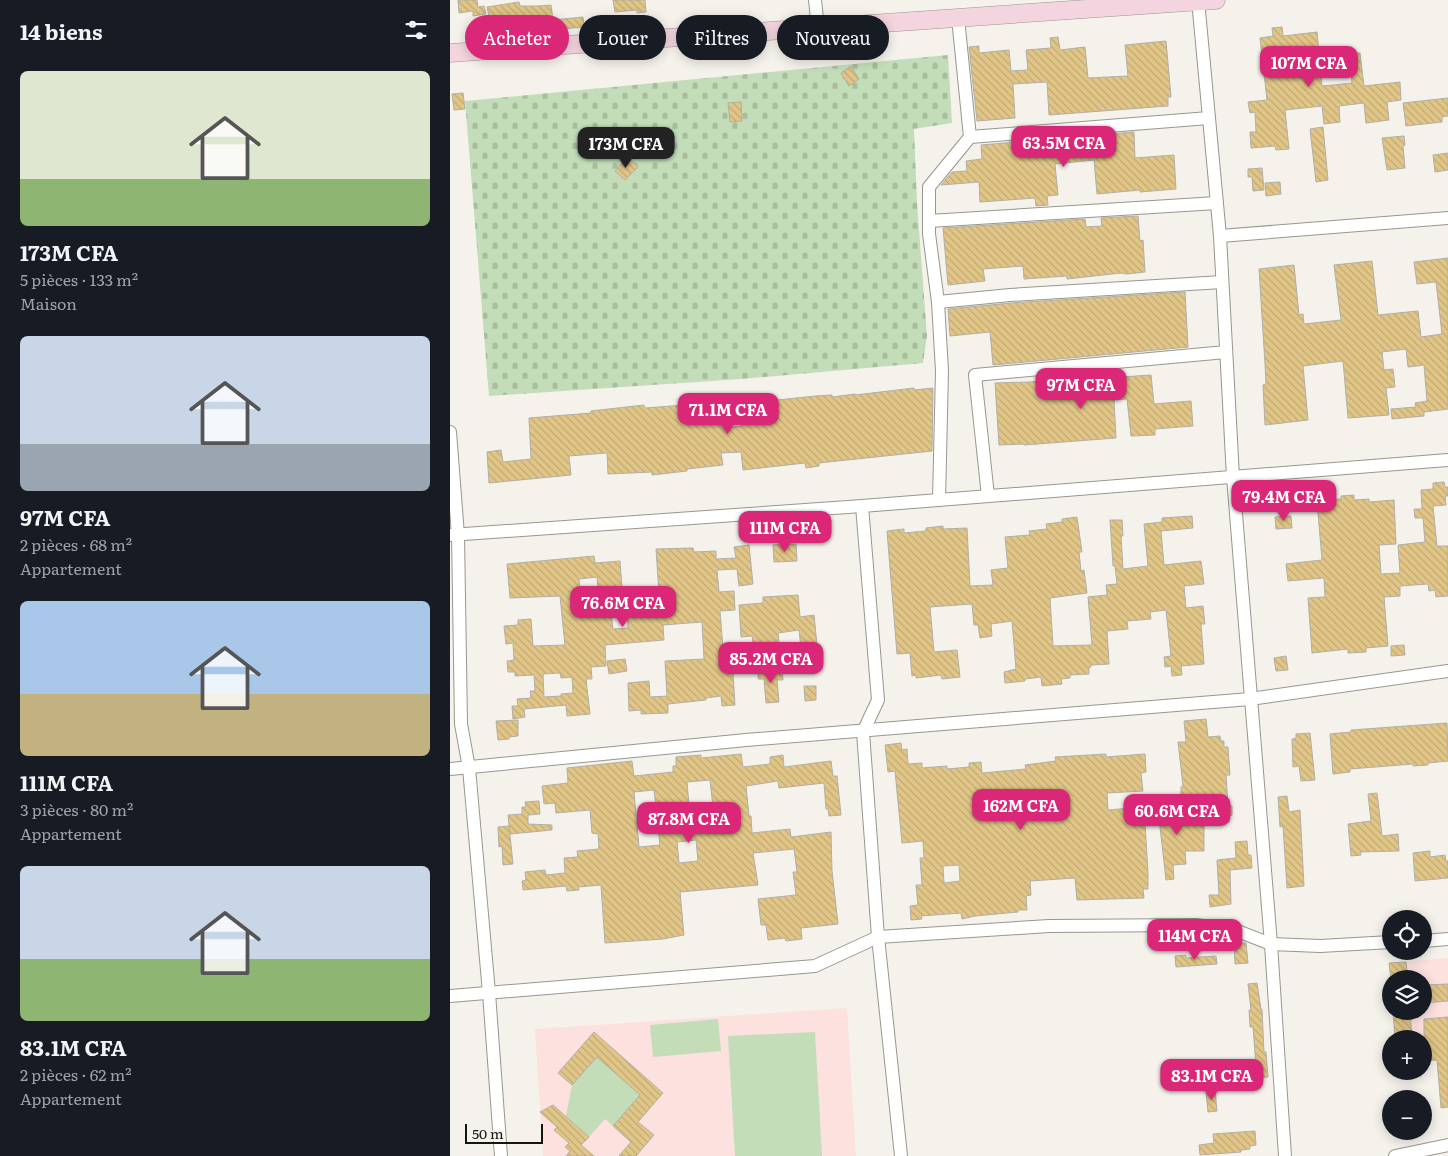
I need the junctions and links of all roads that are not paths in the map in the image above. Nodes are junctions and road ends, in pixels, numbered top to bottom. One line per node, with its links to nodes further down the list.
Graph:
1 (815, 0): 4 (street)
2 (1216, 0): 3 (street)
3 (1198, 1): 5 (street); 9 (street)
4 (817, 15)
5 (958, 18): 6 (street); 10 (street)
6 (889, 23)
7 (777, 31): 8 (street)
8 (450, 53)
9 (1209, 118): 10 (street); 11 (street)
10 (970, 137): 13 (street)
11 (1217, 203): 13 (street); 14 (street)
12 (1448, 218): 14 (street)
13 (929, 221): 16 (street)
14 (1220, 236): 15 (street)
15 (1222, 282): 16 (street); 17 (street)
16 (938, 302): 22 (street)
17 (1226, 352): 20 (street); 21 (street)
18 (450, 432): 24 (street)
19 (1448, 460): 20 (street)
20 (1233, 477): 21 (street); 26 (street)
21 (988, 496): 22 (street)
22 (938, 500): 23 (street)
23 (862, 506): 24 (street); 27 (street)
24 (454, 535): 28 (street)
25 (1448, 671): 26 (street)
26 (1250, 699): 27 (street); 34 (street)
27 (863, 732): 28 (street); 30 (street)
28 (469, 768): 29 (street); 35 (street)
29 (450, 769)
30 (878, 937): 34 (street); 35 (street); 39 (street)
31 (1448, 939): 32 (street)
32 (1432, 940)
33 (1382, 943): 34 (street)
34 (1271, 944): 40 (street)
35 (489, 993): 36 (street); 38 (street)
36 (450, 996)
37 (1448, 1145): 41 (street)
38 (501, 1156)
39 (901, 1156)
40 (1285, 1156)
41 (1395, 1156)

